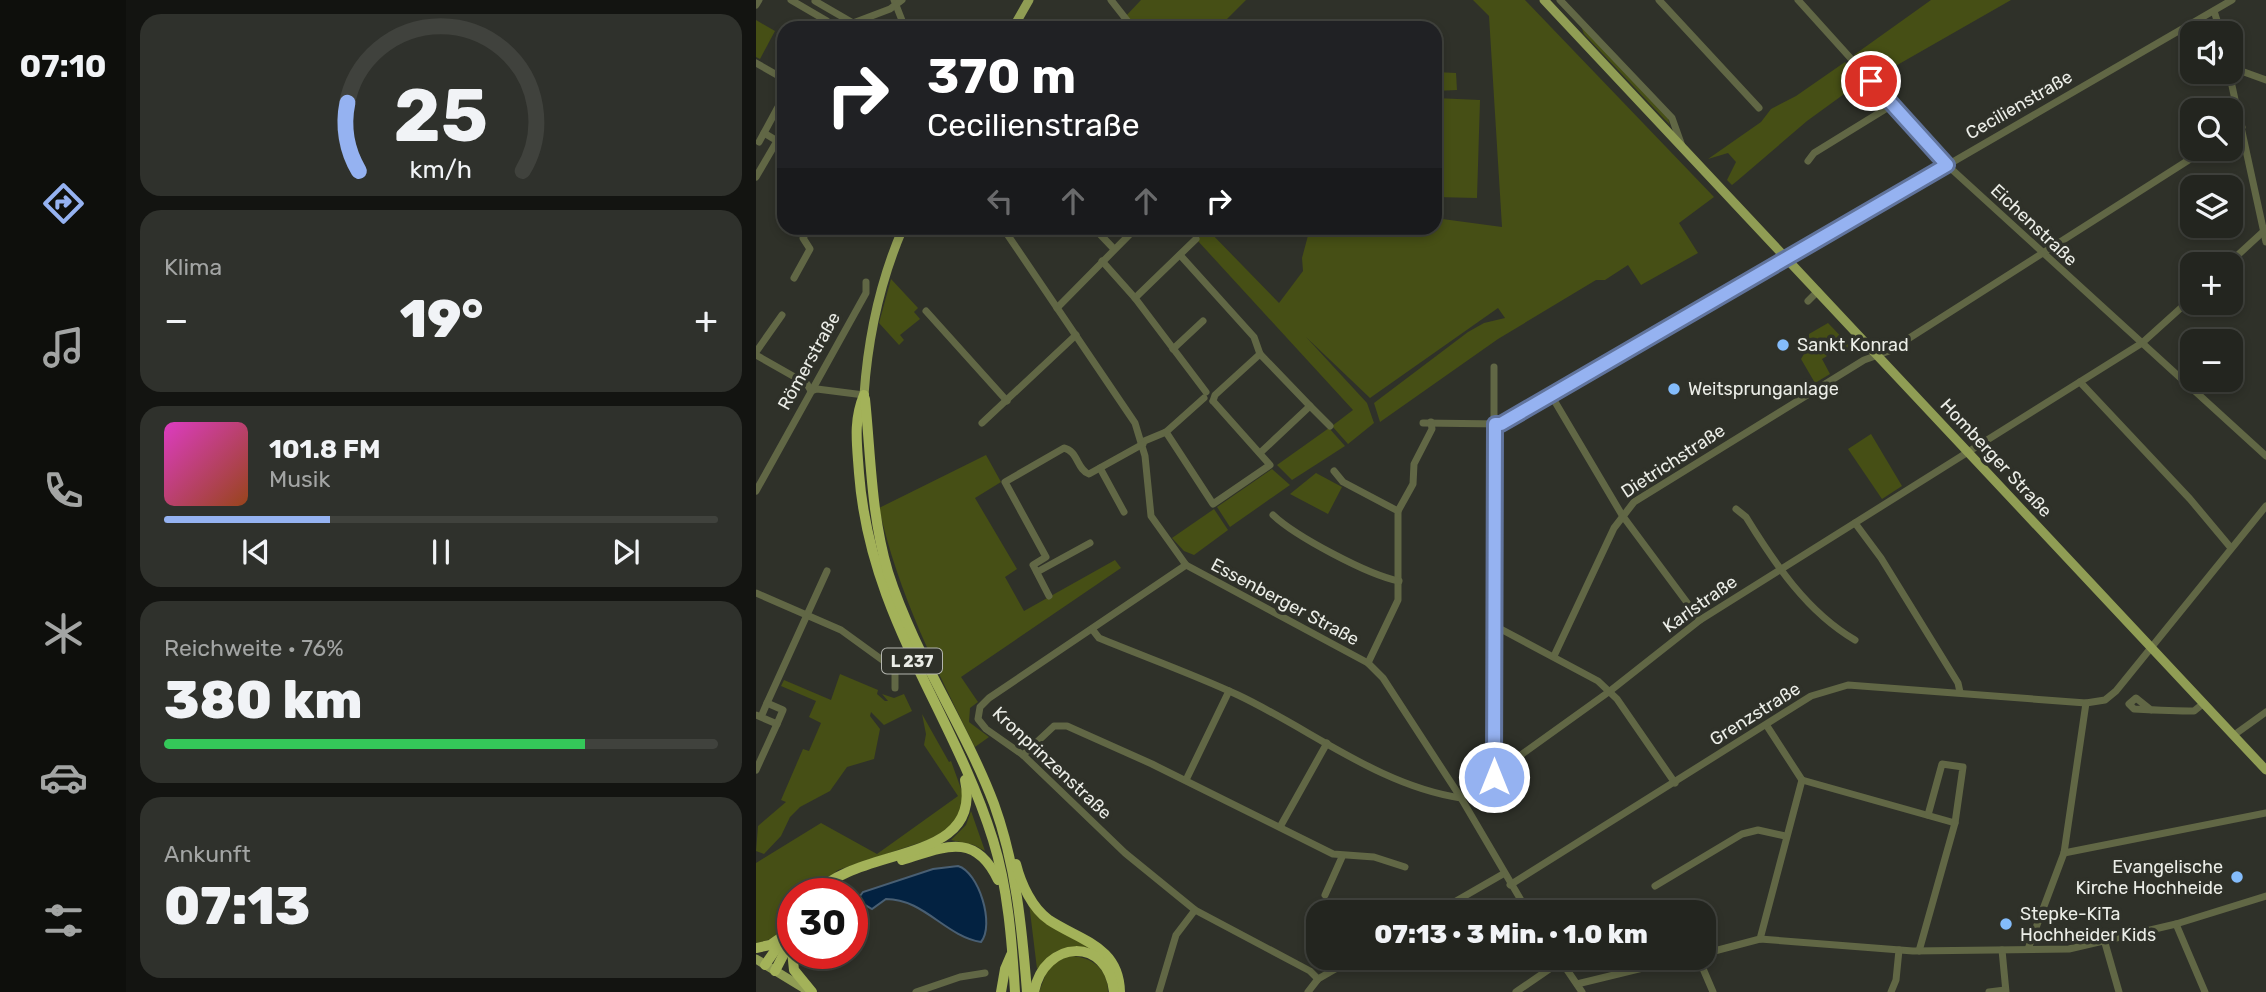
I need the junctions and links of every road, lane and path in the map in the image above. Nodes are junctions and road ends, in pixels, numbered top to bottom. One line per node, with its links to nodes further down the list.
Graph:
1 (759, 0): 12 (street)
2 (791, 0): 13 (street)
3 (1029, 0): 21 (main road)
4 (1111, 0): 22 (street)
5 (1544, 0): 36 (main road, Homberger Straße)
6 (1560, 0): 36 (street, Homberger Straße)
7 (1659, 0): 29 (street)
8 (1798, 0): 28 (street, Eichenstraße)
9 (2232, 0): 15 (street, Cecilienstraße)
10 (816, 1): 13 (street); 14 (street)
11 (898, 2): 19 (street); 20 (street)
12 (756, 5)
13 (810, 11): 16 (street)
14 (832, 11): 17 (street); 18 (street)
15 (2214, 11): 23 (street); 40 (street, Cecilienstraße)
16 (822, 21)
17 (827, 21)
18 (850, 21)
19 (857, 21)
20 (903, 21)
21 (1017, 21)
22 (1128, 21)
23 (2217, 21)
24 (756, 63): 26 (street)
25 (2243, 72): 27 (street)
26 (777, 75)
27 (2266, 80)
28 (1892, 104): 38 (street); 40 (street, Eichenstraße)
29 (1759, 108)
30 (777, 109): 32 (street)
31 (2243, 131): 42 (street)
32 (764, 134): 33 (street); 34 (street)
33 (757, 141): 37 (street)
34 (777, 141)
35 (777, 145): 37 (street)
36 (1682, 147): 54 (main road, Homberger Straße)
37 (772, 149): 41 (street)
38 (1808, 161)
39 (2187, 161): 52 (street, Dietrichstraße)
40 (1947, 165): 52 (street, Eichenstraße); 54 (street, Cecilienstraße)
41 (756, 177)
42 (2266, 230): 49 (street); 51 (street)
43 (805, 235): 56 (street)
44 (901, 235): 75 (main road, L 237)
45 (1008, 235): 61 (street, Essenberger Straße)
46 (1101, 235): 50 (street)
47 (1129, 235): 50 (street)
48 (1196, 239): 53 (street)
49 (2266, 242)
50 (1114, 249): 55 (street)
51 (2241, 252)
52 (2042, 254): 67 (street, Eichenstraße); 71 (street, Dietrichstraße)
53 (1180, 255): 59 (street); 70 (street)
54 (1786, 257): 58 (main road, Homberger Straße); 77 (street, Cecilienstraße)
55 (1102, 261): 59 (street); 61 (street)
56 (794, 278)
57 (866, 282): 74 (street, Römerstraße)
58 (1818, 291): 60 (street); 71 (main road, Homberger Straße)
59 (1135, 298): 68 (street)
60 (1808, 301)
61 (1057, 308): 66 (street, Essenberger Straße)
62 (2180, 309): 67 (street, Karlstraße)
63 (926, 311): 79 (street)
64 (782, 314): 69 (street)
65 (1203, 321): 68 (street)
66 (1076, 335): 79 (street); 85 (street, Essenberger Straße)
67 (2142, 343): 73 (street, Karlstraße); 88 (street, Eichenstraße)
68 (1173, 349): 76 (street)
69 (756, 354): 74 (street)
70 (1260, 354): 78 (street); 80 (street)
71 (1878, 355): 86 (main road, Homberger Straße); 97 (street, Dietrichstraße)
72 (1494, 367): 82 (street)
73 (2080, 382): 86 (street, Karlstraße); 100 (street)
74 (811, 391): 75 (street); 91 (street, Römerstraße)
75 (864, 395): 131 (highway, L 237); 144 (highway, L 237)
76 (1205, 395): 78 (street); 84 (street)
77 (1551, 395): 82 (street, Cecilienstraße); 97 (street)
78 (1214, 398): 87 (street)
79 (1007, 401): 81 (street)
80 (1310, 406): 83 (street); 87 (street)
81 (982, 423)
82 (1495, 424): 94 (street); 110 (street)
83 (1330, 426)
84 (1166, 432): 85 (street); 87 (street)
85 (1142, 443): 89 (street); 102 (street, Essenberger Straße)
86 (1968, 451): 98 (street, Karlstraße); 113 (main road, Homberger Straße)
87 (1260, 453)
88 (2266, 456)
89 (1100, 468): 95 (street); 101 (street)
90 (1334, 471): 94 (street)
91 (756, 491)
92 (2266, 506): 100 (street, Grenzstraße)
93 (1736, 509): 103 (street)
94 (1398, 511): 105 (street)
95 (1124, 512)
96 (1273, 515): 105 (street)
97 (1622, 515): 109 (street); 114 (street, Dietrichstraße)
98 (1855, 523): 103 (street, Karlstraße); 119 (street)
99 (1090, 543): 101 (street)
100 (2231, 548): 113 (street, Grenzstraße)
101 (1049, 561): 107 (street)
102 (1186, 565): 111 (street, Kronprinzenstraße); 115 (street, Essenberger Straße)
103 (1779, 570): 109 (street, Karlstraße); 112 (street)
104 (827, 571): 108 (street)
105 (1399, 581): 115 (street)
106 (756, 593): 108 (street)
107 (1049, 596)
108 (808, 617): 116 (street); 120 (street)
109 (1700, 620): 118 (street, Karlstraße)
110 (1495, 626): 114 (street); 134 (street)
111 (1092, 629): 117 (street); 130 (street, Kronprinzenstraße)
112 (1855, 640)
113 (2151, 647): 121 (street, Grenzstraße); 122 (main road, Homberger Straße)
114 (1554, 656): 118 (street)
115 (1368, 663): 138 (street, Essenberger Straße)
116 (895, 688)
117 (1229, 691): 129 (street); 135 (street)
118 (1609, 691): 134 (street, Karlstraße); 137 (street)
119 (1960, 692): 121 (street, Grenzstraße); 127 (street, Grenzstraße)
120 (767, 703): 125 (street); 126 (street)
121 (2086, 703): 145 (street)
122 (2204, 703): 123 (street); 128 (main road, Homberger Straße)
123 (2151, 710)
124 (2266, 712): 128 (street)
125 (758, 716): 126 (street)
126 (777, 724): 132 (street)
127 (1767, 726): 136 (street); 137 (street, Grenzstraße)
128 (2234, 735): 133 (main road, Homberger Straße)
129 (1327, 743): 138 (street); 142 (street)
130 (1023, 755): 135 (street); 158 (street, Kronprinzenstraße)
131 (962, 763): 149 (highway); 153 (highway, L 237)
132 (756, 770)
133 (2266, 770)
134 (1494, 777): 138 (street, Karlstraße)
135 (1185, 780): 142 (street)
136 (1802, 780): 140 (street); 143 (street)
137 (1675, 783): 152 (street, Grenzstraße)
138 (1461, 798): 148 (street, Essenberger Straße)
139 (2266, 813): 145 (street)
140 (1928, 815): 141 (street); 141 (street)
141 (1955, 823): 169 (street)
142 (1280, 827): 146 (street)
143 (1785, 836): 151 (street); 160 (street)
144 (1006, 844): 186 (highway, L 237); 189 (highway)
145 (2064, 853): 164 (street)
146 (1342, 857): 147 (street); 154 (street)
147 (1405, 867)
148 (1503, 874): 152 (street, Essenberger Straße); 156 (street)
149 (837, 878)
150 (849, 878): 153 (highway)
151 (1655, 886)
152 (1511, 887): 157 (street, Essenberger Straße)
153 (1003, 890): 170 (highway, L 237)
154 (1325, 895)
155 (2266, 895): 159 (street)
156 (1458, 900)
157 (1520, 900)
158 (1195, 910): 179 (street, Kronprinzenstraße); 190 (street)
159 (2176, 924): 162 (street); 198 (street)
160 (1759, 939): 165 (street); 168 (street)
161 (777, 941): 163 (highway)
162 (2105, 943): 164 (street); 197 (street)
163 (756, 948)
164 (2028, 949): 166 (street)
165 (1899, 950): 169 (street); 195 (street)
166 (2002, 950): 169 (street); 181 (street)
167 (777, 951): 171 (highway)
168 (1716, 951)
169 (1919, 951)
170 (1012, 955): 184 (highway); 185 (highway, L 237)
171 (765, 965): 182 (main road)
172 (794, 969): 182 (highway)
173 (1334, 970): 179 (street)
174 (1545, 970): 192 (street)
175 (1567, 970): 180 (street)
176 (1635, 970): 180 (street)
177 (1704, 970): 194 (street)
178 (985, 973): 183 (street)
179 (1318, 979): 191 (street)
180 (1577, 984): 193 (street)
181 (2006, 991): 196 (street)
182 (811, 992)
183 (916, 992)
184 (1001, 992)
185 (1015, 992)
186 (1027, 992)
187 (1034, 992): 188 (highway)
188 (1114, 992)
189 (1121, 992)
190 (1159, 992)
191 (1308, 992)
192 (1516, 992)
193 (1582, 992)
194 (1713, 992)
195 (1891, 992)
196 (1989, 992)
197 (2119, 992)
198 (2205, 992)

